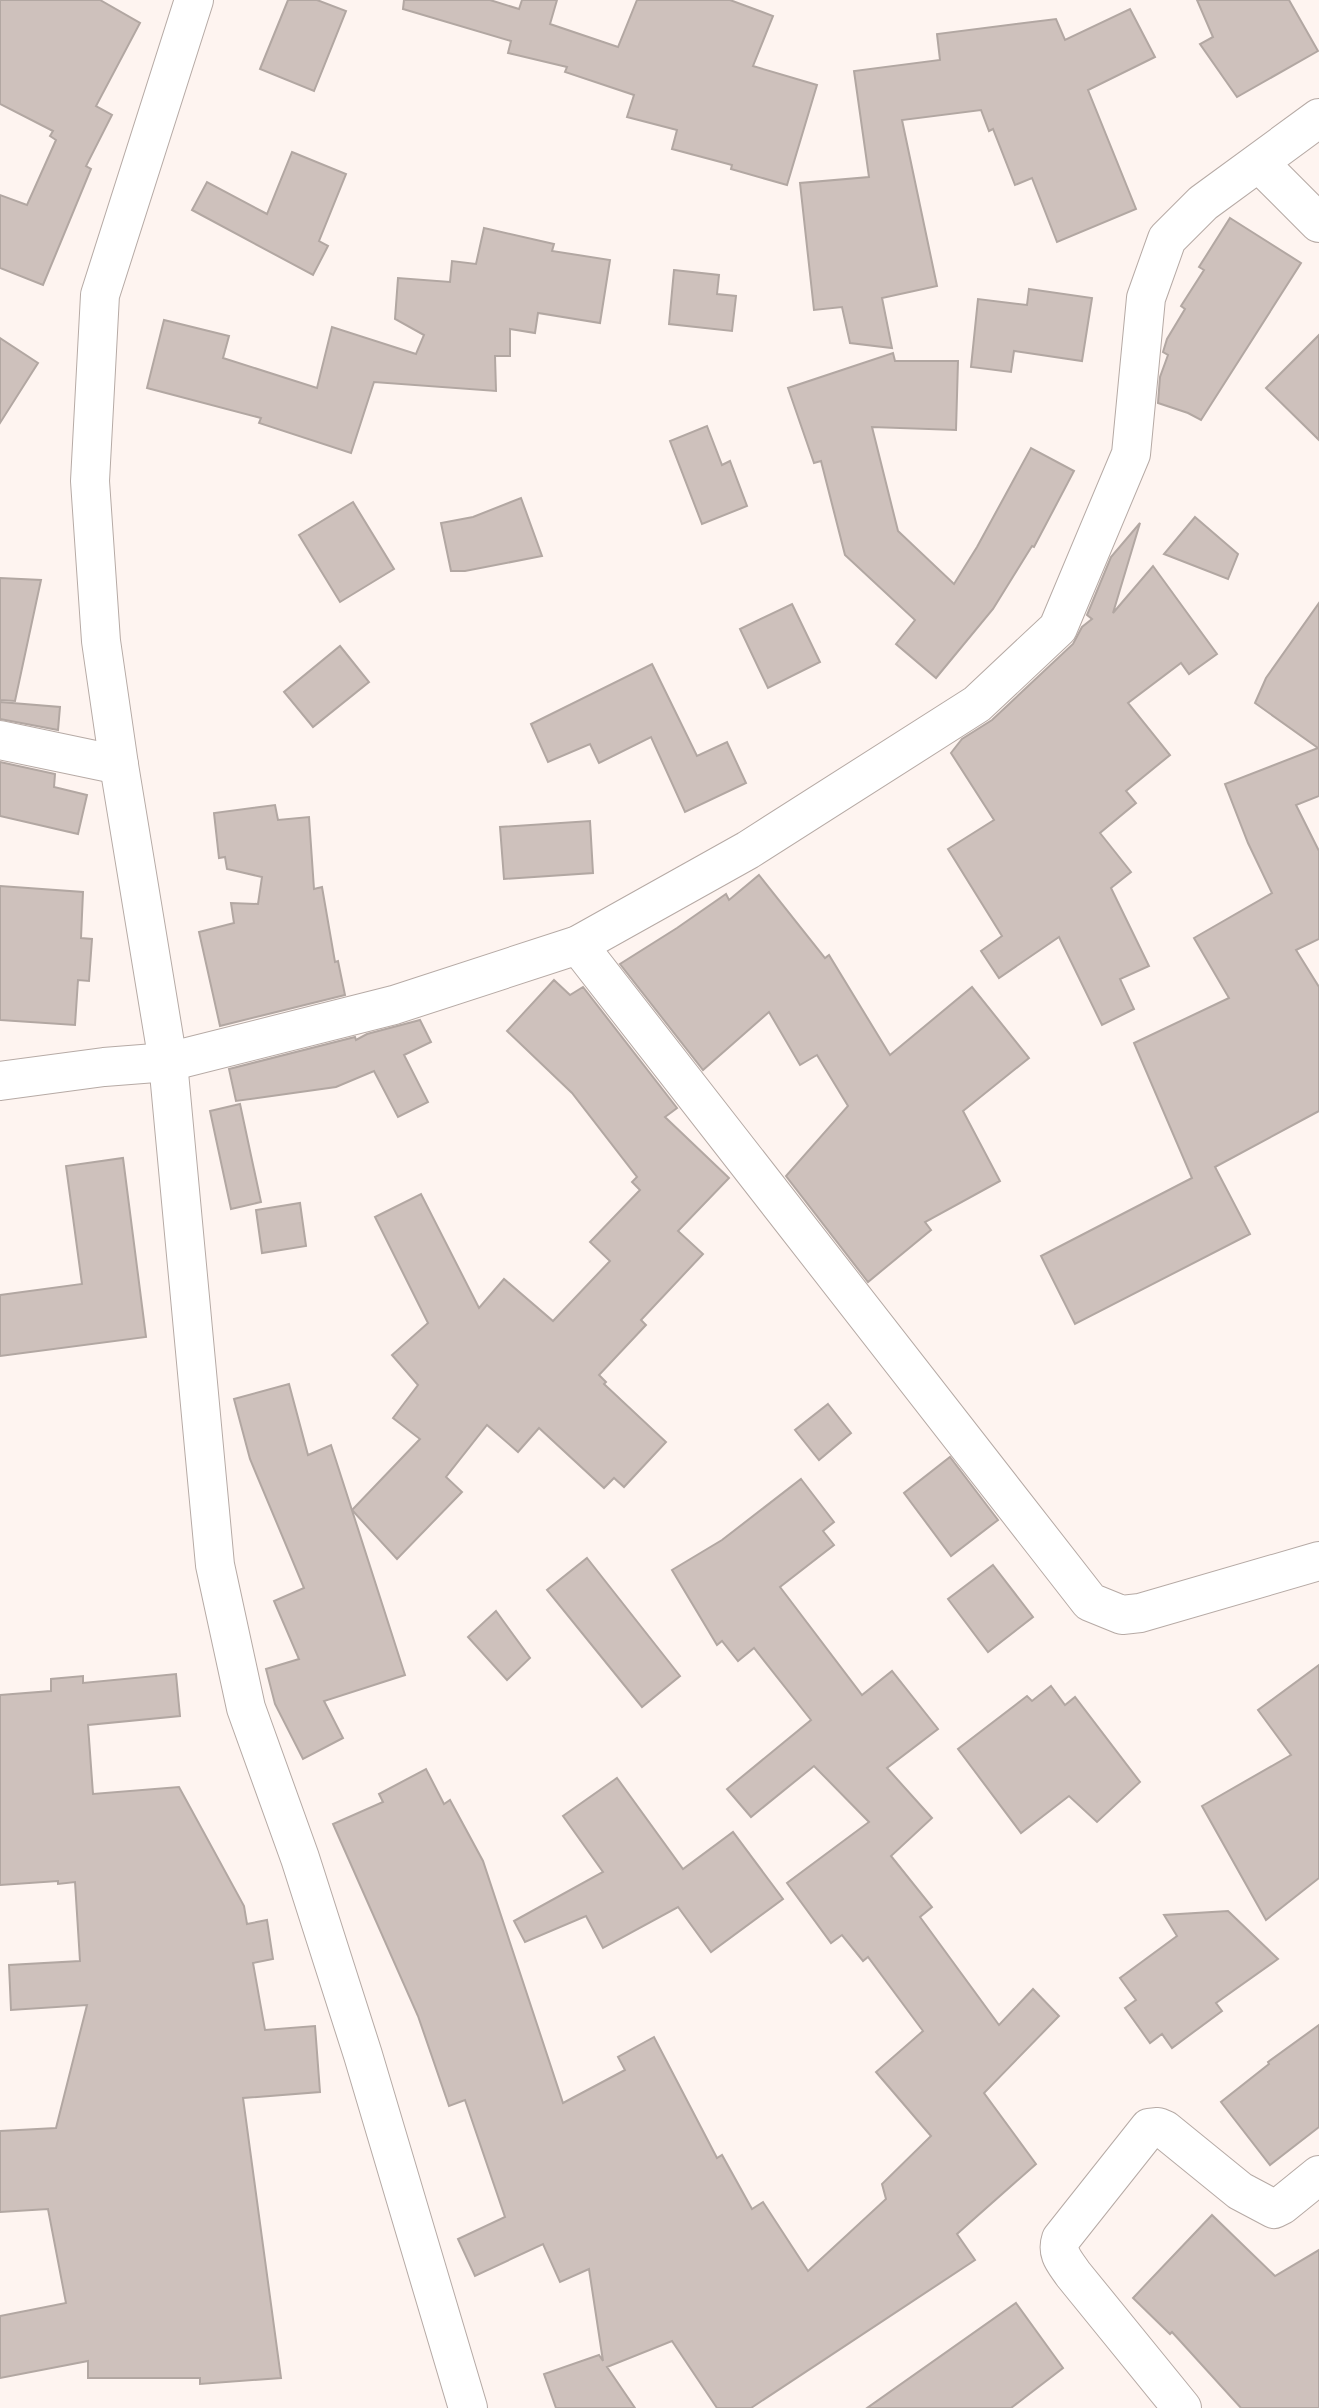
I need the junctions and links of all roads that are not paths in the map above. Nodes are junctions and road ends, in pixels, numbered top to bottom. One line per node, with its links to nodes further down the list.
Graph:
1 (194, 0): 6 (street)
2 (1319, 118): 3 (street)
3 (1259, 163): 4 (street); 7 (street)
4 (1319, 223)
5 (0, 740): 6 (street)
6 (119, 765): 8 (street)
7 (578, 945): 8 (street); 10 (street)
8 (168, 1062): 9 (street); 12 (street)
9 (0, 1081)
10 (1319, 1561)
11 (1319, 2175): 13 (street)
12 (468, 2408)
13 (1182, 2408)

